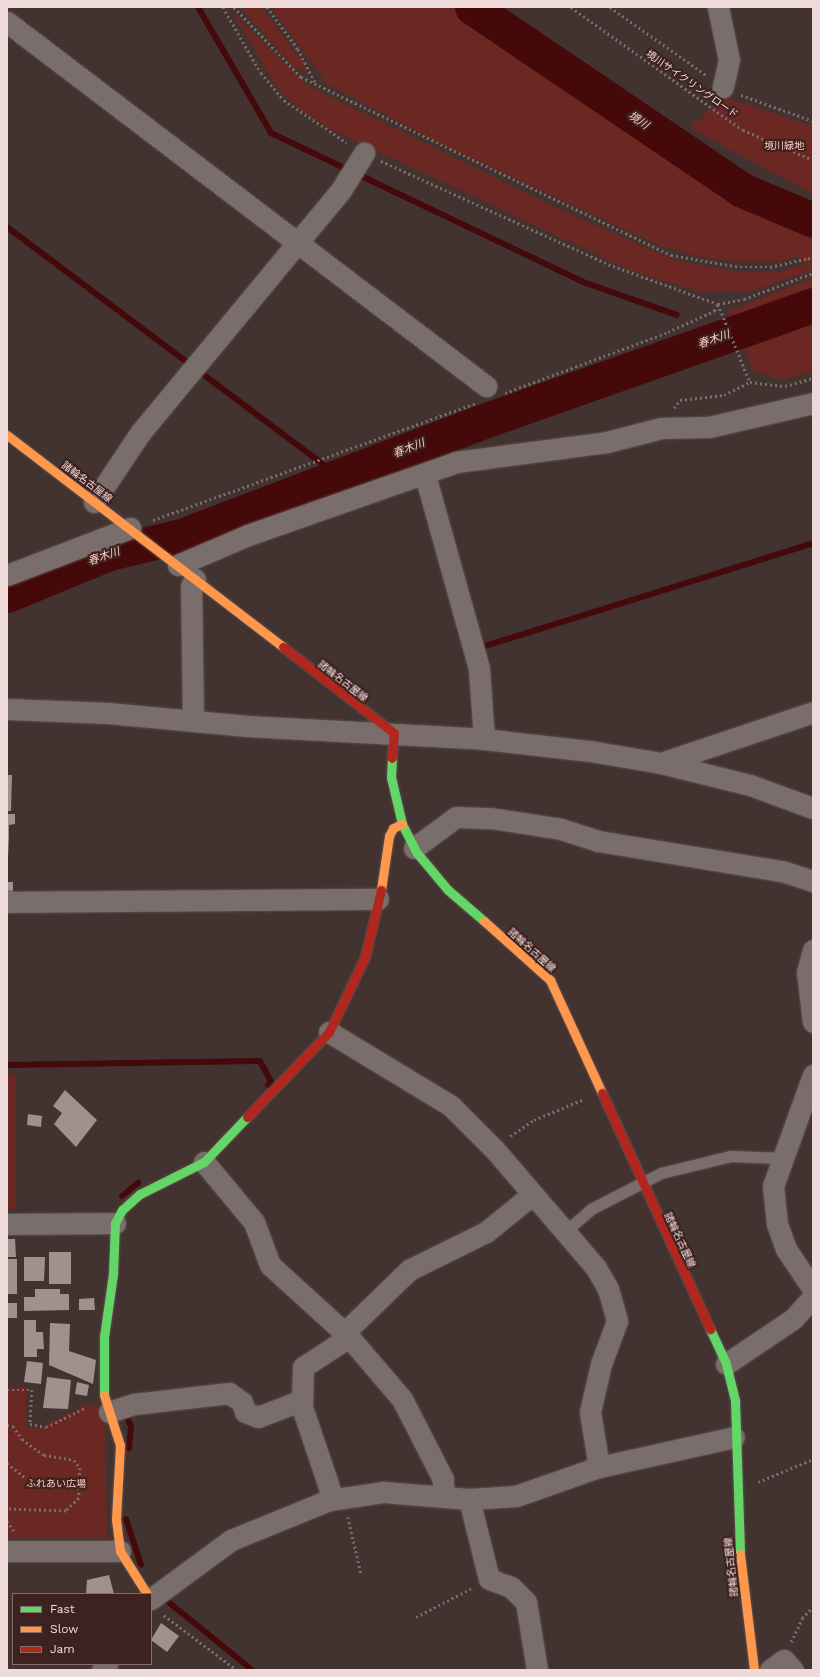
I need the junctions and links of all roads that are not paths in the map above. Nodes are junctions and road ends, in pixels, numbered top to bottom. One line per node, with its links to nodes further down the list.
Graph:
1 (10, 7): 3 (street)
2 (718, 7): 5 (street)
3 (7, 11)
4 (7, 22): 7 (street)
5 (723, 87)
6 (364, 152): 7 (street)
7 (298, 243): 8 (street); 12 (street)
8 (486, 386)
9 (813, 403): 11 (street)
10 (7, 435): 12 (main road, 諸輪名古屋線)
11 (424, 476): 14 (street); 21 (street)
12 (94, 502): 13 (main road, 諸輪名古屋線)
13 (134, 531): 14 (main road, 諸輪名古屋線); 15 (street)
14 (174, 562): 16 (main road, 諸輪名古屋線)
15 (7, 575)
16 (195, 579): 19 (street); 20 (main road, 諸輪名古屋線)
17 (7, 709): 19 (street)
18 (813, 712): 22 (street)
19 (193, 721): 20 (street)
20 (394, 734): 21 (street); 24 (main road, 諸輪名古屋線)
21 (484, 739): 22 (street)
22 (661, 763): 23 (street)
23 (813, 808)
24 (402, 824): 25 (main road, 諸輪名古屋線); 27 (main road)
25 (414, 848): 26 (street); 35 (main road, 諸輪名古屋線)
26 (813, 881)
27 (378, 899): 28 (street); 31 (main road)
28 (7, 902)
29 (813, 950): 30 (street)
30 (813, 1022)
31 (329, 1032): 34 (main road); 36 (street)
32 (813, 1075): 33 (street)
33 (782, 1158): 35 (lane); 40 (street)
34 (204, 1162): 37 (main road); 41 (street)
35 (640, 1181): 39 (lane); 42 (main road, 諸輪名古屋線)
36 (533, 1194): 39 (street); 41 (street)
37 (115, 1222): 38 (street); 44 (main road)
38 (7, 1224)
39 (567, 1230): 46 (street)
40 (813, 1297): 42 (street)
41 (346, 1335): 43 (street); 47 (street)
42 (726, 1364): 45 (main road, 諸輪名古屋線)
43 (302, 1400): 44 (street); 48 (street)
44 (107, 1406): 51 (main road)
45 (734, 1436): 46 (street); 55 (main road, 諸輪名古屋線)
46 (599, 1467): 49 (street)
47 (443, 1496): 48 (street); 49 (street)
48 (339, 1498): 53 (street)
49 (468, 1500): 54 (street)
50 (7, 1551): 51 (street)
51 (120, 1551): 52 (main road)
52 (146, 1593)
53 (152, 1598)
54 (536, 1670)
55 (754, 1670)

